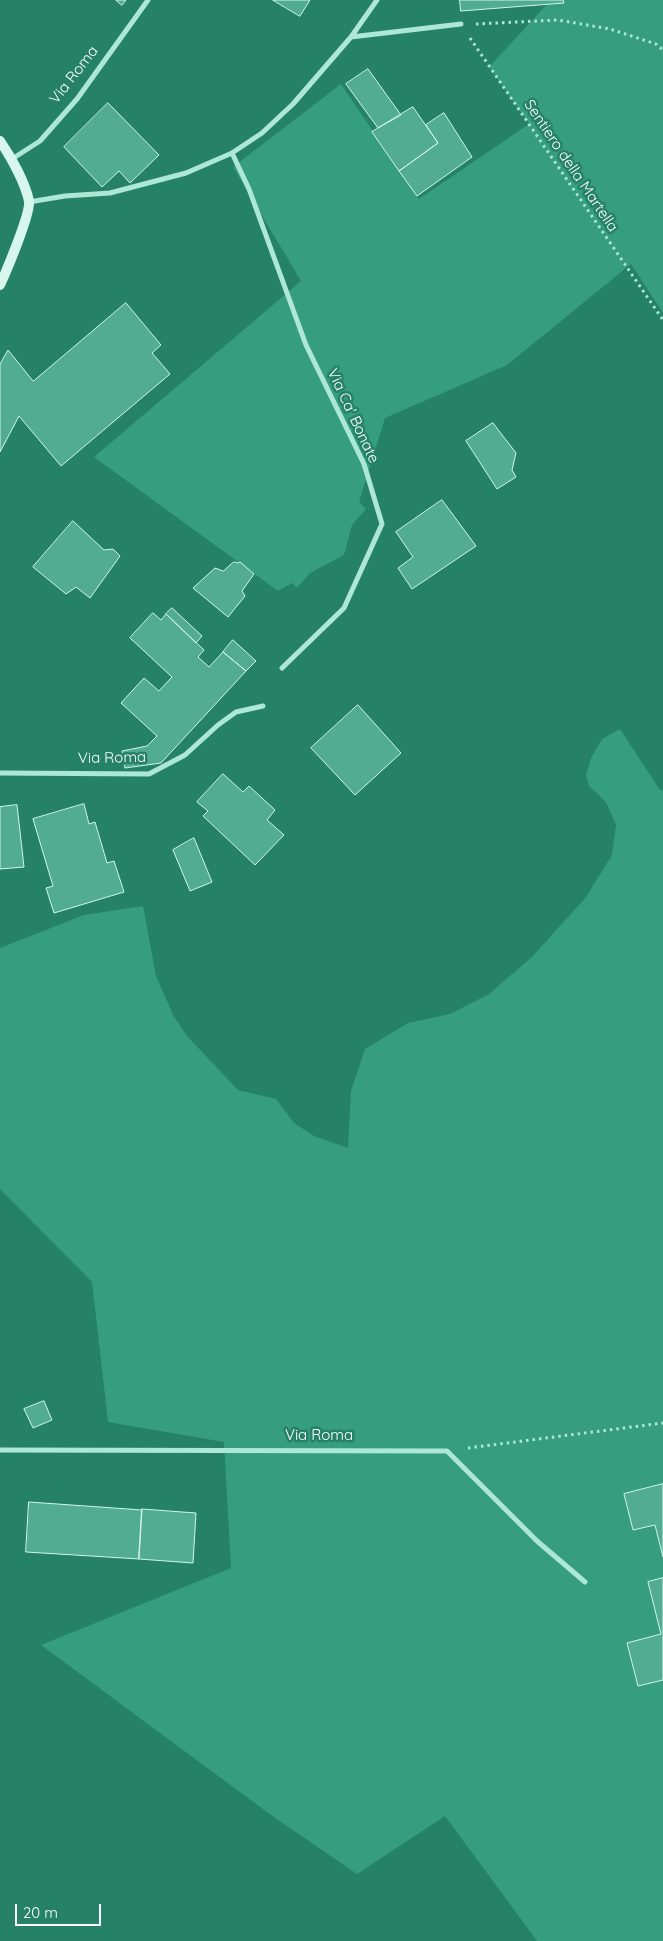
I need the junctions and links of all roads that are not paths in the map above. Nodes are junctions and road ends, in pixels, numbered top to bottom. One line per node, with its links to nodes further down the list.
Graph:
1 (148, 0): 7 (street, Via Roma)
2 (377, 0): 4 (street)
3 (461, 24): 4 (street)
4 (351, 37): 6 (street)
5 (0, 141): 7 (street)
6 (232, 153): 8 (street); 10 (street, Via Ca' Bonate)
7 (12, 158): 8 (street)
8 (29, 202): 9 (street)
9 (0, 285)
10 (282, 668)
11 (263, 706): 12 (street, Via Roma)
12 (0, 773)
13 (0, 1450): 14 (street, Via Roma)
14 (585, 1582)

